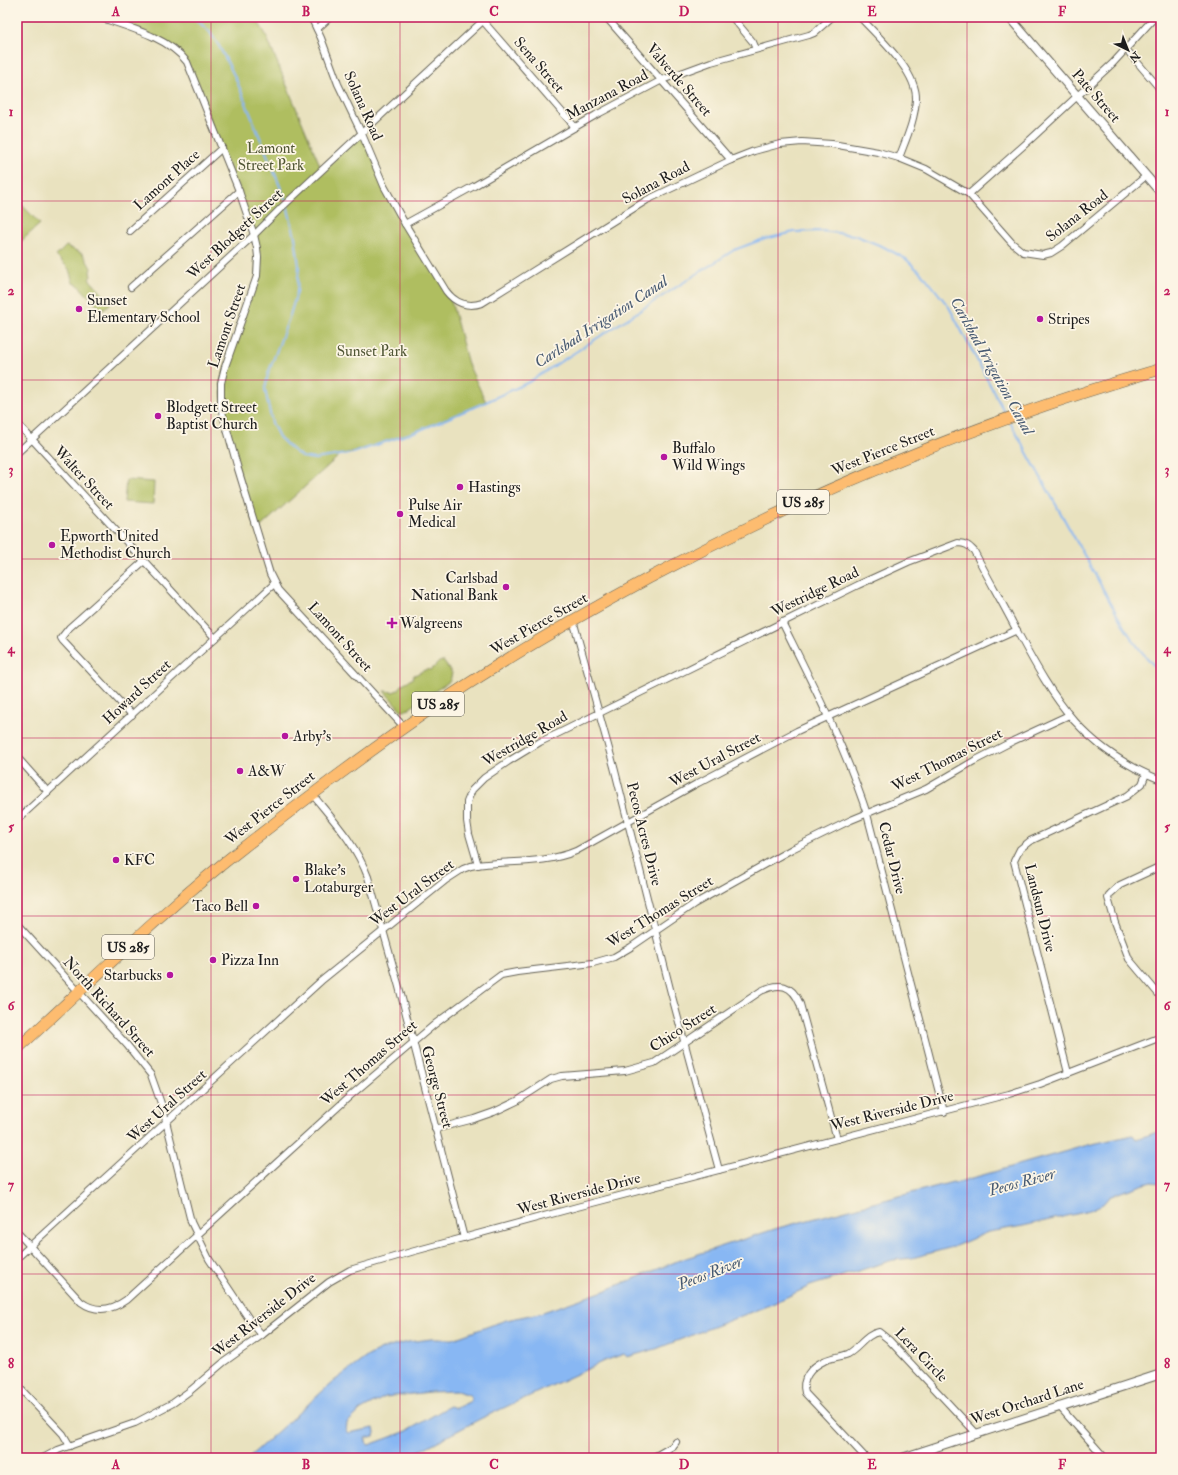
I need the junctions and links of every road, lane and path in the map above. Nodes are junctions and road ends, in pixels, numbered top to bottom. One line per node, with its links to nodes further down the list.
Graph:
1 (99, 17): 19 (street, Lamont Street)
2 (311, 17): 11 (street, Solana Road)
3 (330, 17): 11 (street)
4 (606, 17): 14 (street, Valverde Street)
5 (732, 17): 12 (street)
6 (832, 17): 12 (street, Manzana Road)
7 (860, 17): 20 (street)
8 (1009, 17): 16 (street, Pate Street)
9 (1155, 17): 13 (street)
10 (485, 19): 17 (street, Sena Street); 18 (street, West Blodgett Street)
11 (317, 30): 18 (street, Solana Road)
12 (756, 49): 14 (street, Manzana Road)
13 (1126, 49): 15 (street); 16 (street)
14 (662, 80): 17 (street, Manzana Road); 21 (street, Valverde Street)
15 (1161, 90)
16 (1078, 96): 22 (street, Pate Street); 25 (street)
17 (575, 127): 26 (street, Manzana Road)
18 (362, 134): 26 (street, Solana Road); 28 (street, West Blodgett Street)
19 (222, 148): 23 (street, Lamont Street); 27 (street, Lamont Place)
20 (899, 158): 21 (street, Solana Road); 25 (street, Solana Road)
21 (731, 160): 26 (street, Solana Road)
22 (1146, 176): 24 (street, Pate Street); 25 (street, Solana Road)
23 (239, 191): 28 (street, Lamont Street); 29 (street)
24 (1161, 193)
25 (969, 194)
26 (405, 224)
27 (130, 231)
28 (254, 235): 32 (street, West Blodgett Street); 35 (street, Lamont Street)
29 (131, 287)
30 (1161, 369): 36 (highway, West Pierce Street / US 285)
31 (17, 423): 32 (street, Walter Street)
32 (32, 439): 33 (street, West Blodgett Street); 34 (street, Walter Street)
33 (17, 453)
34 (144, 561): 39 (street, Walter Street); 41 (street)
35 (274, 584): 39 (street, Howard Street); 44 (street, Lamont Street)
36 (573, 620): 40 (street, Pecos Acres Drive); 44 (highway, West Pierce Street / US 285)
37 (782, 622): 38 (street, Westridge Road); 40 (street, Westridge Road); 43 (street, Cedar Drive)
38 (1017, 630): 42 (street, Westridge Road); 43 (street, West Ural Street)
39 (215, 638): 41 (street, Howard Street)
40 (599, 713): 52 (street, Pecos Acres Drive); 53 (street, Westridge Road)
41 (132, 715): 48 (street, Howard Street)
42 (1069, 715): 46 (street, Westridge Road); 50 (street, West Thomas Street)
43 (828, 717): 50 (street, Cedar Drive); 52 (street, West Ural Street)
44 (404, 727): 49 (highway, West Pierce Street / US 285)
45 (17, 757): 48 (street)
46 (1146, 774): 47 (street, Westridge Road); 64 (street, Landsun Drive)
47 (1161, 780)
48 (48, 792): 51 (street, Howard Street)
49 (312, 794): 57 (street, George Street); 58 (highway, West Pierce Street / US 285)
50 (867, 814): 56 (street, West Thomas Street); 65 (street, Cedar Drive)
51 (17, 820)
52 (628, 822): 53 (street, West Ural Street); 56 (street, Pecos Acres Drive)
53 (478, 865): 57 (street, West Ural Street)
54 (1161, 866): 59 (street)
55 (17, 924): 58 (street, North Richard Street)
56 (655, 931): 61 (street, Pecos Acres Drive); 62 (street, West Thomas Street)
57 (383, 932): 62 (street, George Street); 66 (street, West Ural Street)
58 (79, 992): 63 (highway, West Pierce Street / US 285); 66 (street, North Richard Street)
59 (1161, 997)
60 (1161, 1037): 64 (street, West Riverside Drive)
61 (685, 1042): 67 (street, Chico Street); 68 (street, Chico Street); 69 (street, Pecos Acres Drive)
62 (412, 1043): 67 (street, George Street); 71 (street, West Thomas Street)
63 (17, 1049)
64 (1068, 1073): 65 (street, West Riverside Drive)
65 (944, 1112): 68 (street, West Riverside Drive)
66 (167, 1123): 71 (street, North Richard Street); 73 (street, West Ural Street)
67 (435, 1128): 72 (street, George Street)
68 (837, 1139): 69 (street, West Riverside Drive)
69 (719, 1170): 72 (street, West Riverside Drive)
70 (17, 1232): 73 (street, West Thomas Street)
71 (197, 1234): 73 (street, West Thomas Street); 75 (street, North Richard Street)
72 (464, 1238): 75 (street, West Riverside Drive)
73 (31, 1246): 74 (street, West Ural Street)
74 (17, 1258)
75 (262, 1335): 81 (street, West Riverside Drive)
76 (1161, 1374): 78 (street, West Orchard Lane)
77 (17, 1385): 81 (street)
78 (1058, 1406): 79 (street, West Orchard Lane); 86 (street)
79 (977, 1434): 84 (street, Lera Circle); 85 (street, West Orchard Lane)
80 (676, 1442): 83 (street)
81 (70, 1446): 82 (street, West Riverside Drive)
82 (43, 1458)
83 (652, 1458)
84 (866, 1458)
85 (902, 1458)
86 (1105, 1458)

